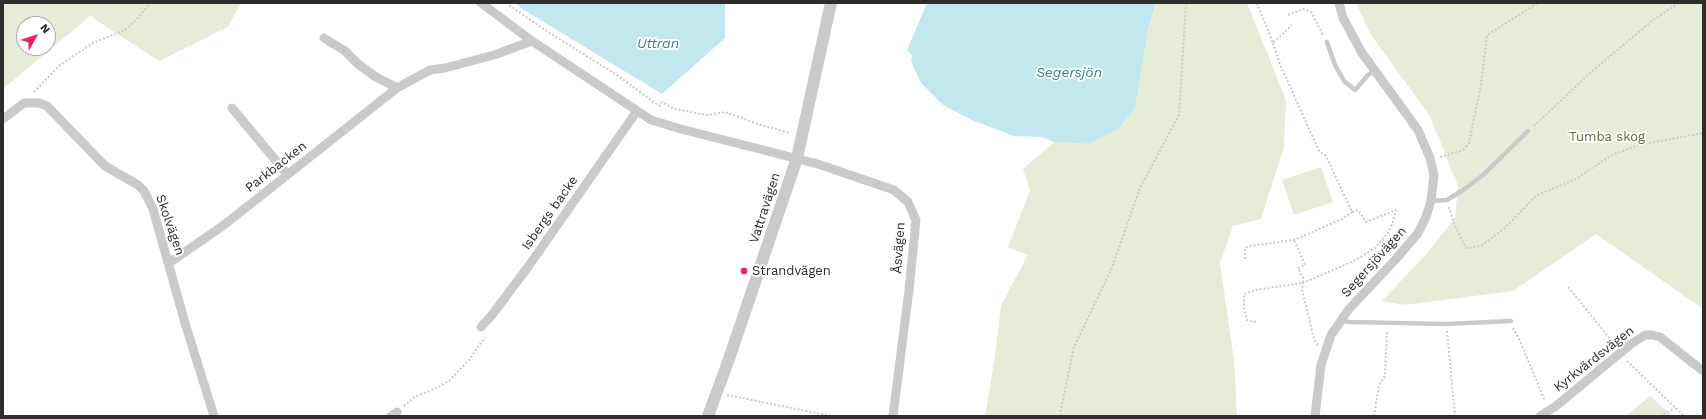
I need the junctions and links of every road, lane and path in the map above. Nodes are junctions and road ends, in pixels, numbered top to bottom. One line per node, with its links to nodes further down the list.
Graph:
1 (151, 3): 18 (path)
2 (481, 3): 13 (street)
3 (506, 3): 24 (path)
4 (831, 3): 26 (street, Vattravägen)
5 (1186, 3): 53 (path)
6 (1257, 3): 15 (path)
7 (1339, 3): 16 (street, Segersjövägen)
8 (1538, 3): 25 (path)
9 (1679, 3): 22 (path)
10 (1288, 15): 14 (path)
11 (1292, 25): 15 (path)
12 (324, 38): 17 (street)
13 (532, 41): 17 (street, Parkbacken); 20 (street)
14 (1327, 42): 16 (lane)
15 (1273, 43): 30 (path)
16 (1375, 70): 29 (street, Segersjövägen)
17 (397, 88): 27 (street, Parkbacken)
18 (24, 103): 21 (street); 33 (street, Skolvägen)
19 (232, 108): 27 (street)
20 (637, 111): 26 (street); 41 (street, Isbergs backe)
21 (3, 119)
22 (1528, 131): 28 (lane)
23 (1703, 133): 28 (path)
24 (794, 134)
25 (1438, 157)
26 (797, 158): 45 (street, Vattravägen); 52 (street, Åsvägen)
27 (287, 174): 33 (street, Parkbacken)
28 (1447, 200): 29 (lane)
29 (1431, 201): 36 (street, Segersjövägen)
30 (1352, 212): 31 (path); 34 (path)
31 (1294, 240): 32 (path); 34 (path)
32 (1245, 259)
33 (169, 264): 49 (street, Skolvägen)
34 (1303, 283): 37 (path); 42 (path)
35 (1568, 287): 43 (path)
36 (1340, 321): 39 (lane); 54 (street, Segersjövägen)
37 (1256, 322)
38 (1511, 322): 40 (lane); 47 (path)
39 (1388, 323): 40 (lane); 55 (path)
40 (1446, 324): 56 (path)
41 (481, 327): 48 (path)
42 (1318, 346)
43 (1619, 354): 44 (street, Kyrkvärdsvägen); 46 (path); 47 (street, Kyrkvärdsvägen)
44 (1703, 372)
45 (716, 393): 50 (street, Vattravägen); 51 (path)
46 (1676, 408): 58 (path); 59 (path)
47 (1549, 410): 57 (street, Kyrkvärdsvägen)
48 (394, 414)
49 (214, 416)
50 (708, 416)
51 (831, 416)
52 (893, 416)
53 (1062, 416)
54 (1315, 416)
55 (1374, 416)
56 (1456, 416)
57 (1540, 416)
58 (1660, 416)
59 (1684, 416)

